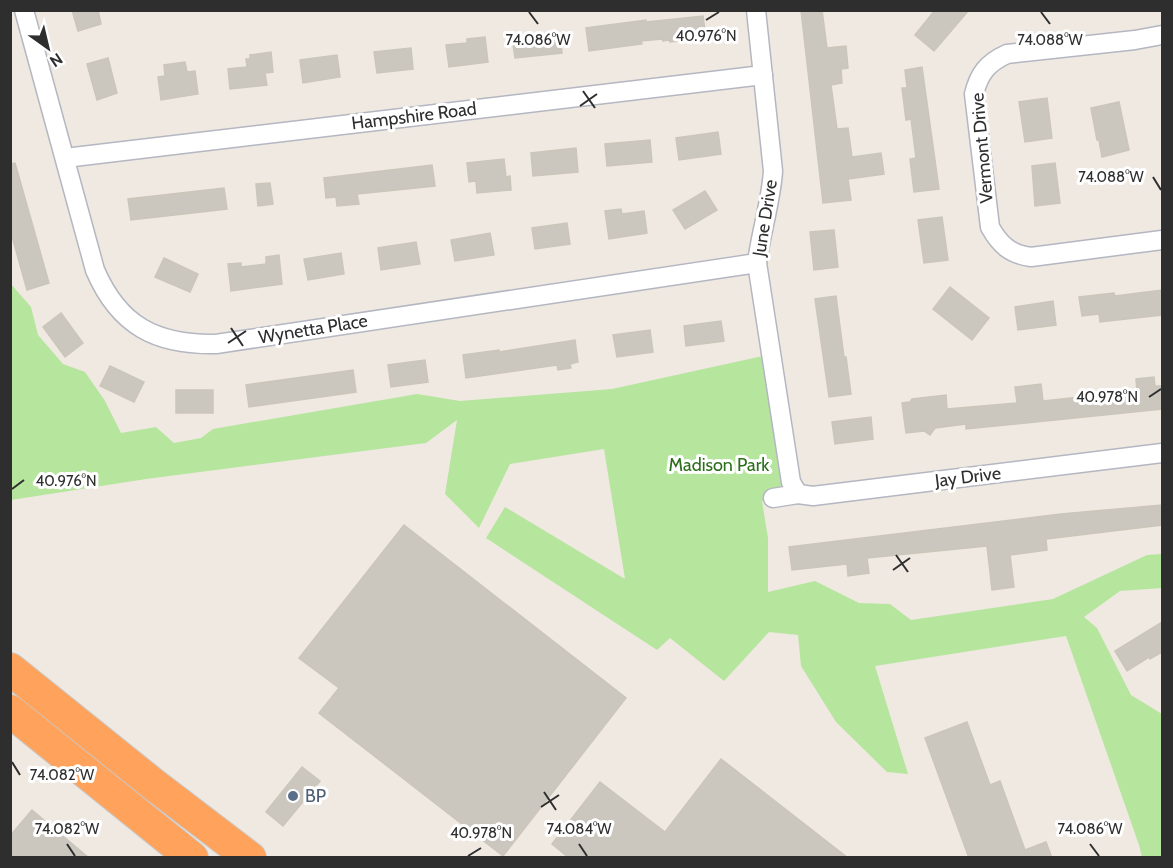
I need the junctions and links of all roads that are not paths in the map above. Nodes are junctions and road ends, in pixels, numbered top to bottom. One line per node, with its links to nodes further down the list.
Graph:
1 (24, 10): 5 (street, Wynetta Place)
2 (756, 10): 4 (street, June Drive)
3 (1162, 35): 6 (street, Vermont Drive)
4 (763, 75): 5 (street, Hampshire Road); 7 (street, June Drive)
5 (65, 158): 7 (street, Wynetta Place)
6 (1162, 240)
7 (757, 263): 9 (street, June Drive)
8 (1162, 453): 9 (street, Jay Drive)
9 (798, 494): 10 (street, Jay Drive)
10 (773, 498)
11 (10, 669): 14 (highway)
12 (10, 711): 13 (highway)
13 (192, 858)
14 (250, 858)

